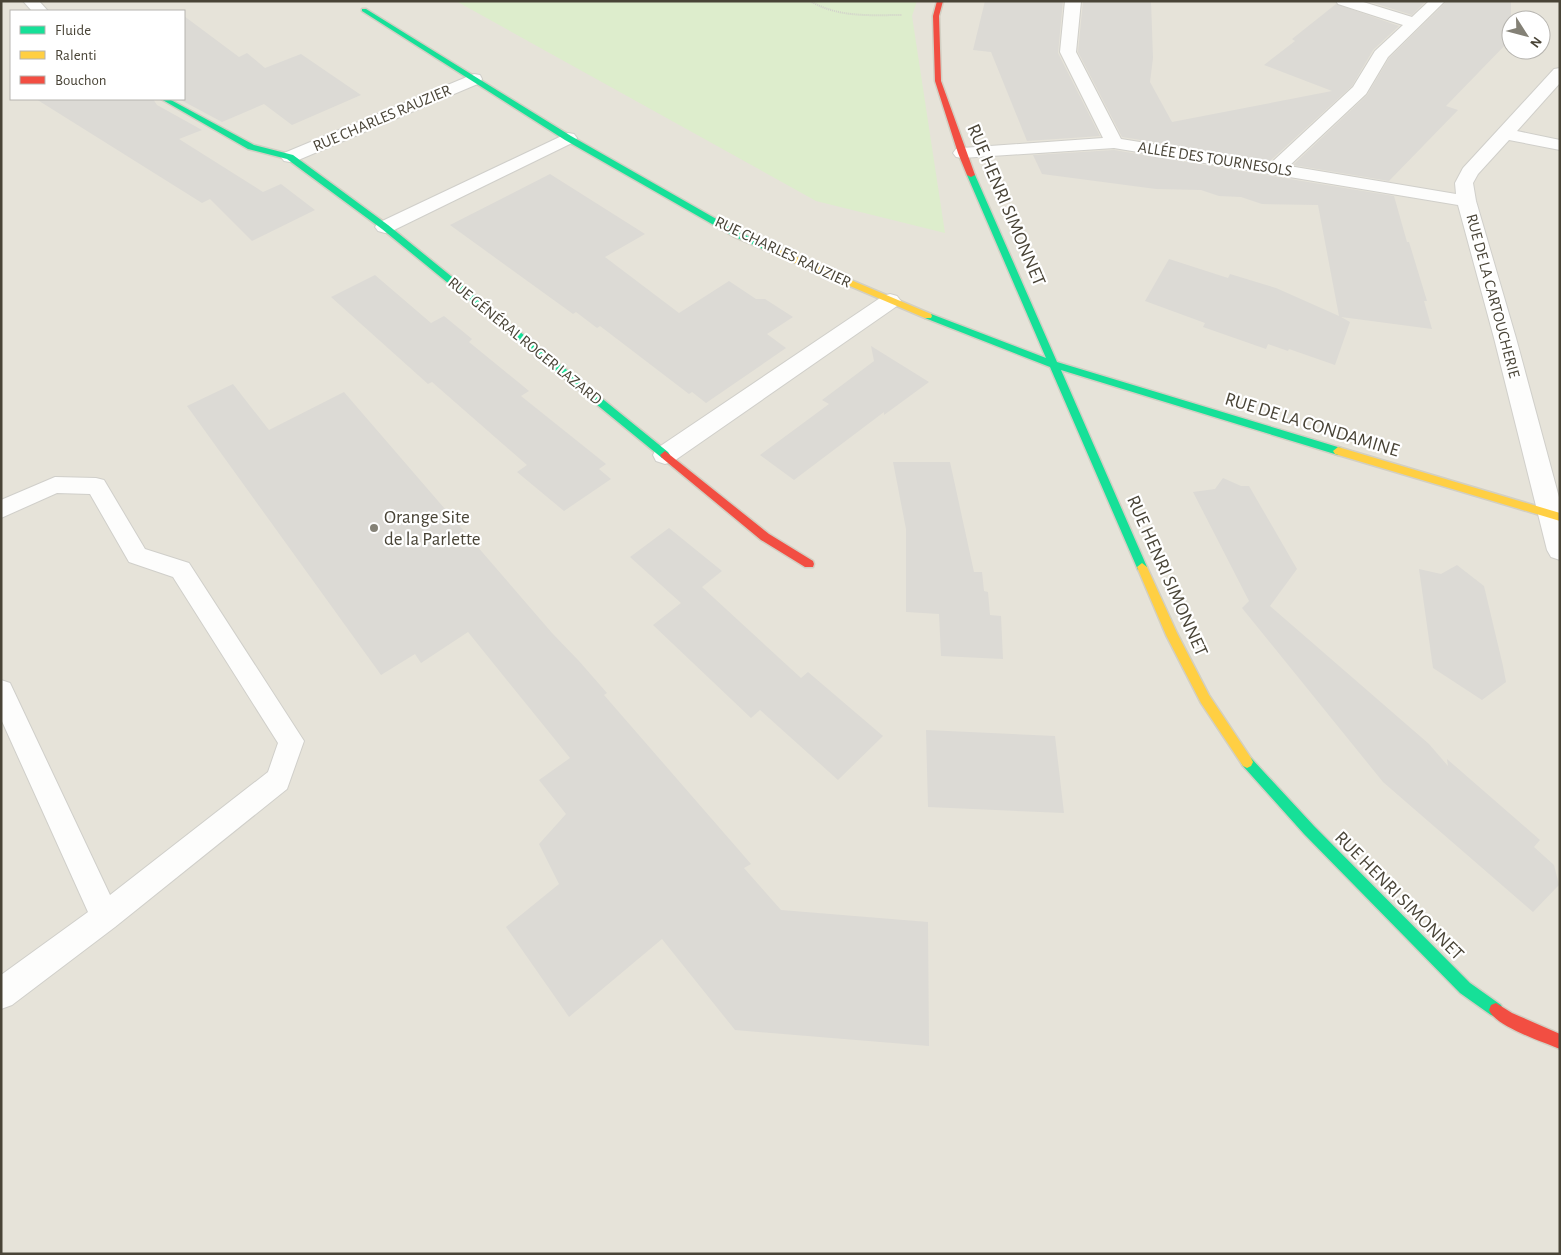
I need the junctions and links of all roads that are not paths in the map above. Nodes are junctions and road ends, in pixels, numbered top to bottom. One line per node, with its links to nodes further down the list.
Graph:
1 (30, 1): 6 (street)
2 (940, 1): 16 (street, RUE HENRI SIMONNET)
3 (1073, 1): 14 (street)
4 (1342, 1): 8 (street)
5 (1438, 1): 8 (street)
6 (39, 10)
7 (364, 10): 10 (street, RUE CHARLES RAUZIER)
8 (1414, 24): 18 (street)
9 (1560, 73): 12 (street, RUE DE LA CARTOUCHERIE)
10 (474, 79): 13 (street, RUE CHARLES RAUZIER); 17 (street, RUE CHARLES RAUZIER)
11 (166, 100): 17 (street, RUE GÉNÉRAL ROGER LAZARD)
12 (1504, 134): 15 (street); 19 (street, RUE DE LA CARTOUCHERIE)
13 (568, 138): 20 (street); 21 (street, RUE CHARLES RAUZIER)
14 (1114, 143): 16 (street, ALLÉE DES TOURNESOLS); 18 (street, ALLÉE DES TOURNESOLS)
15 (1560, 145)
16 (962, 153): 22 (street, RUE HENRI SIMONNET)
17 (290, 157): 20 (street, RUE GÉNÉRAL ROGER LAZARD)
18 (1276, 169): 19 (street, ALLÉE DES TOURNESOLS)
19 (1466, 201): 25 (street, RUE DE LA CARTOUCHERIE)
20 (386, 227): 23 (street, RUE GÉNÉRAL ROGER LAZARD)
21 (890, 301): 22 (street, RUE CHARLES RAUZIER); 23 (street)
22 (1055, 365): 25 (street, RUE DE LA CONDAMINE); 31 (street, RUE HENRI SIMONNET)
23 (666, 455): 27 (street, RUE GÉNÉRAL ROGER LAZARD)
24 (1, 510): 29 (lane)
25 (1555, 516): 26 (street, RUE DE LA CARTOUCHERIE)
26 (1560, 550)
27 (809, 564)
28 (1, 691): 29 (lane)
29 (105, 918): 30 (lane)
30 (1, 994)
31 (1560, 1042)

